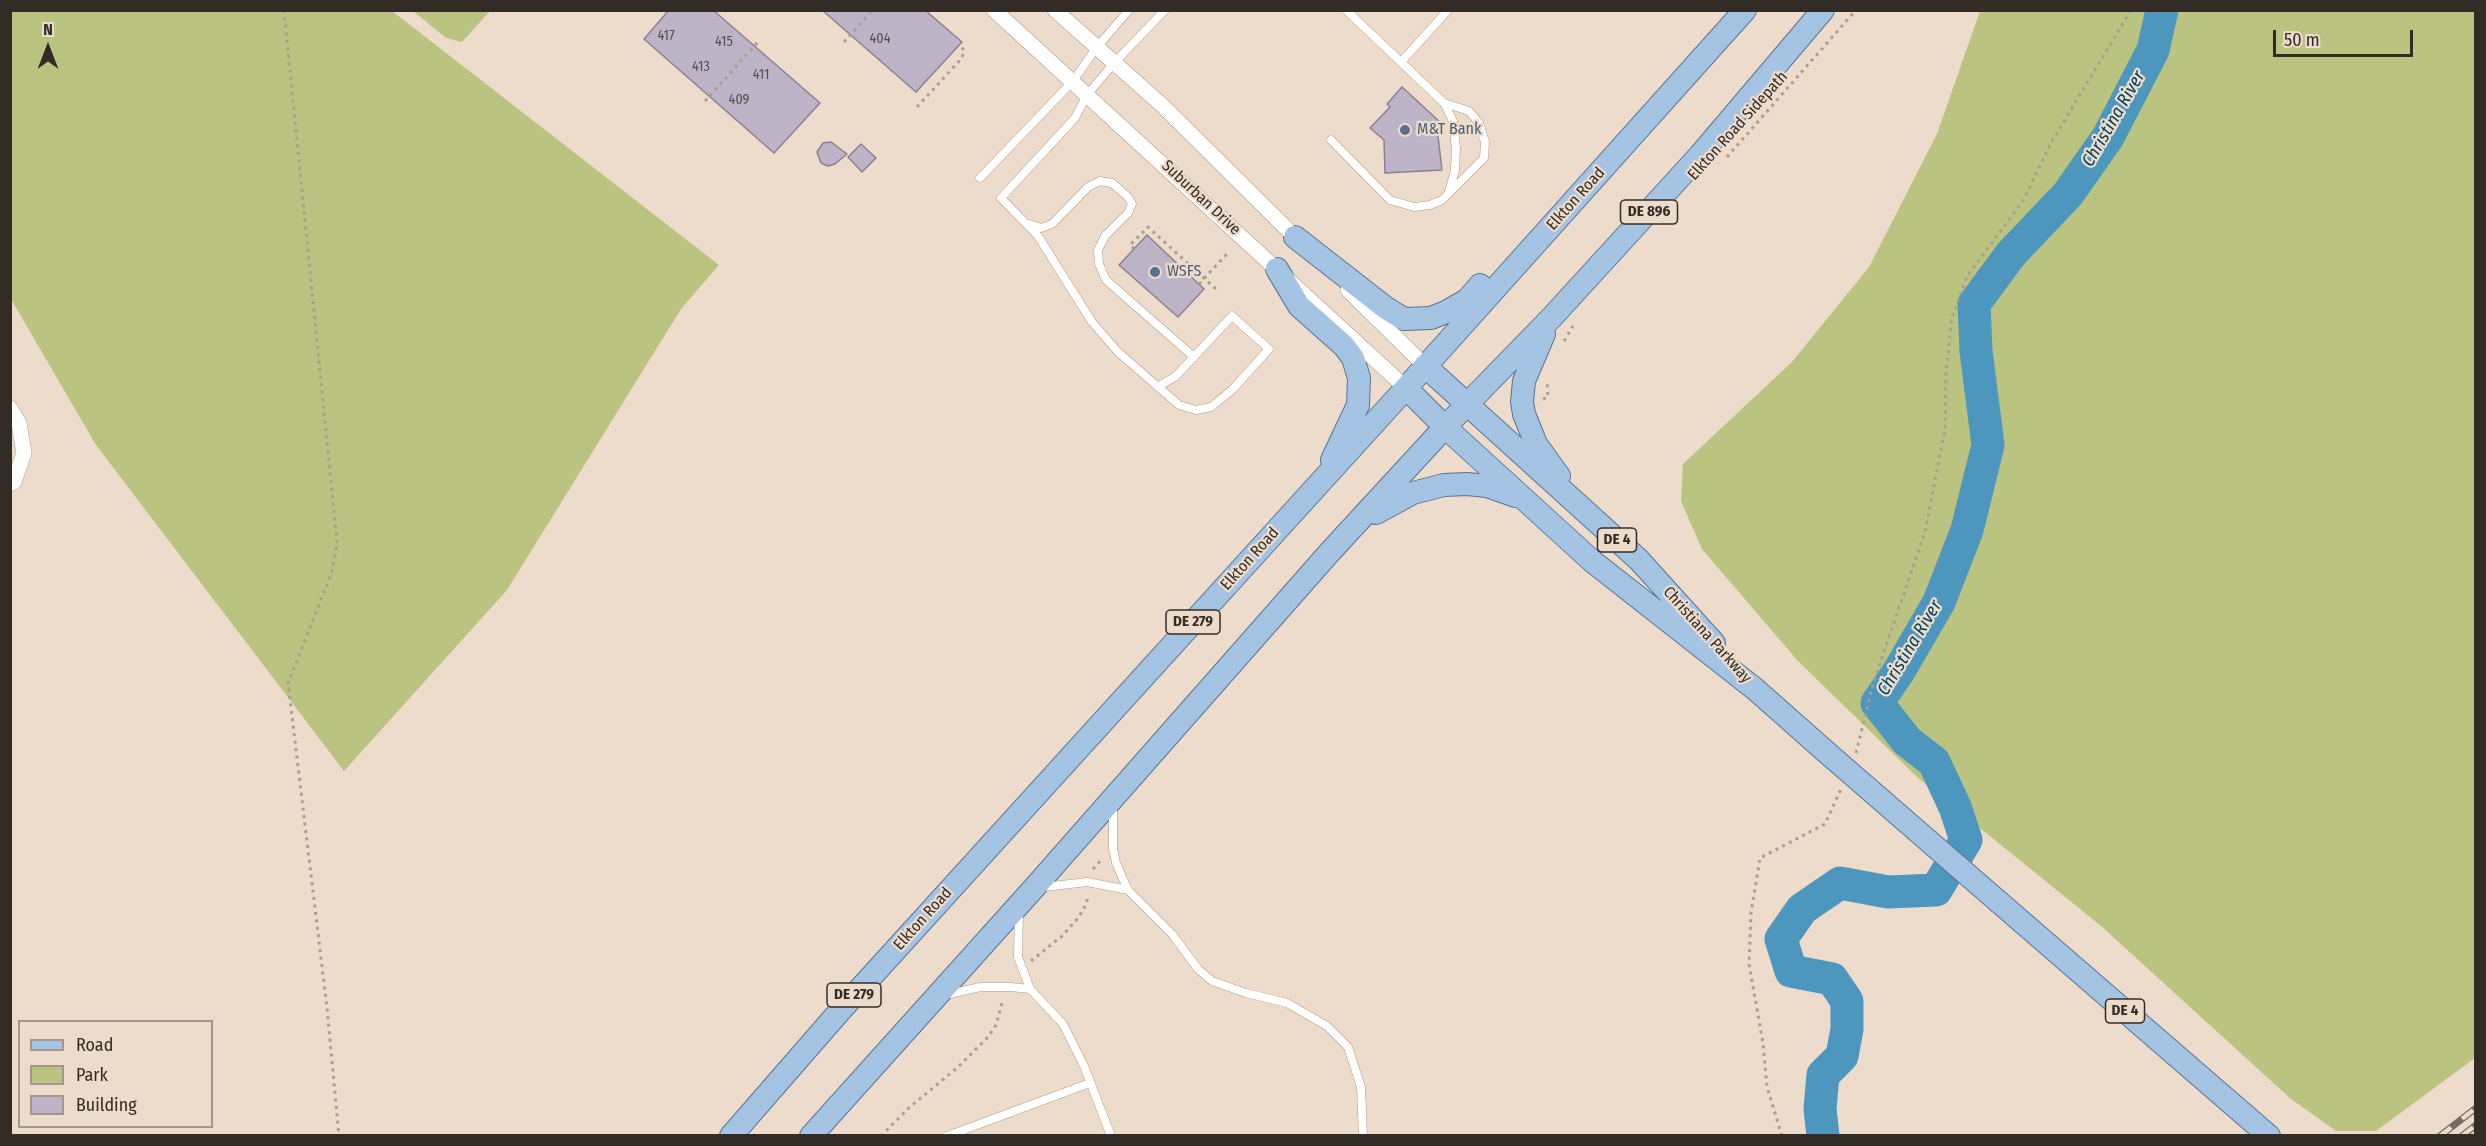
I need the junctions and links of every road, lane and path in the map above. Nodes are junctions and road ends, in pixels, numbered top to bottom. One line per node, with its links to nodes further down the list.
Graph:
1 (284, 10): 67 (path)
2 (873, 10): 14 (path)
3 (994, 10): 19 (street, Suburban Drive)
4 (1055, 10): 16 (street)
5 (1129, 10): 16 (lane)
6 (1165, 10): 18 (lane)
7 (1346, 10): 17 (lane)
8 (1448, 10): 17 (lane)
9 (1746, 10): 26 (main road, Elkton Road)
10 (1823, 10): 37 (main road, DE 896)
11 (1856, 10): 25 (path, Elkton Road Sidepath)
12 (2131, 10): 55 (path)
13 (759, 41): 21 (path)
14 (844, 42)
15 (959, 45): 23 (path)
16 (1097, 47): 18 (street); 19 (lane)
17 (1402, 61): 22 (lane)
18 (1114, 63): 20 (lane); 30 (street)
19 (1072, 81): 20 (street, Suburban Drive); 27 (lane)
20 (1087, 95): 29 (lane); 33 (street, Suburban Drive)
21 (705, 101)
22 (1444, 103): 28 (lane); 28 (lane)
23 (917, 107)
24 (1331, 140): 28 (lane)
25 (1725, 160)
26 (1596, 176): 30 (main road); 41 (main road, Elkton Road)
27 (980, 178)
28 (1449, 192)
29 (1028, 223): 40 (lane); 43 (lane)
30 (1295, 237): 41 (street)
31 (1134, 249): 34 (path)
32 (1227, 254): 34 (path)
33 (1277, 269): 44 (street, Suburban Drive); 49 (main road)
34 (1204, 279): 35 (path); 36 (path)
35 (1199, 284)
36 (1218, 291)
37 (1553, 316): 46 (main road, DE 896); 52 (main road)
38 (1580, 319): 39 (path)
39 (1562, 345)
40 (1194, 357): 43 (lane); 43 (lane)
41 (1425, 366): 44 (main road, Elkton Road); 46 (main road, Christiana Parkway / DE 4)
42 (1547, 374): 45 (path)
43 (1159, 386)
44 (1406, 388): 48 (main road, Christiana Parkway / DE 4); 49 (main road, Elkton Road / DE 279)
45 (1541, 399)
46 (1466, 405): 48 (main road); 52 (main road, Christiana Parkway / DE 4)
47 (10, 408): 50 (street)
48 (1445, 427): 51 (main road, Christiana Parkway / DE 4); 53 (main road)
49 (1323, 479): 68 (main road, Elkton Road / DE 279)
50 (10, 484)
51 (1527, 502): 53 (main road); 54 (main road, Christiana Parkway / DE 4)
52 (1594, 519): 54 (main road, Christiana Parkway / DE 4)
53 (1358, 523): 57 (main road)
54 (1755, 689): 75 (main road, DE 4, bridge)
55 (1855, 755)
56 (1842, 785): 74 (path)
57 (1113, 799): 58 (lane); 61 (main road)
58 (1114, 852): 59 (path); 60 (lane)
59 (1087, 882): 60 (lane); 61 (lane); 62 (path)
60 (1128, 890): 73 (lane)
61 (1027, 895): 63 (lane); 64 (main road)
62 (1036, 959)
63 (1030, 990): 64 (lane); 66 (lane)
64 (934, 997): 69 (main road)
65 (1002, 1004): 70 (path)
66 (1090, 1083): 71 (lane); 72 (lane)
67 (339, 1136)
68 (731, 1136)
69 (811, 1136)
70 (881, 1136)
71 (947, 1136)
72 (1111, 1136)
73 (1363, 1136)
74 (1782, 1136)
75 (2269, 1136)

